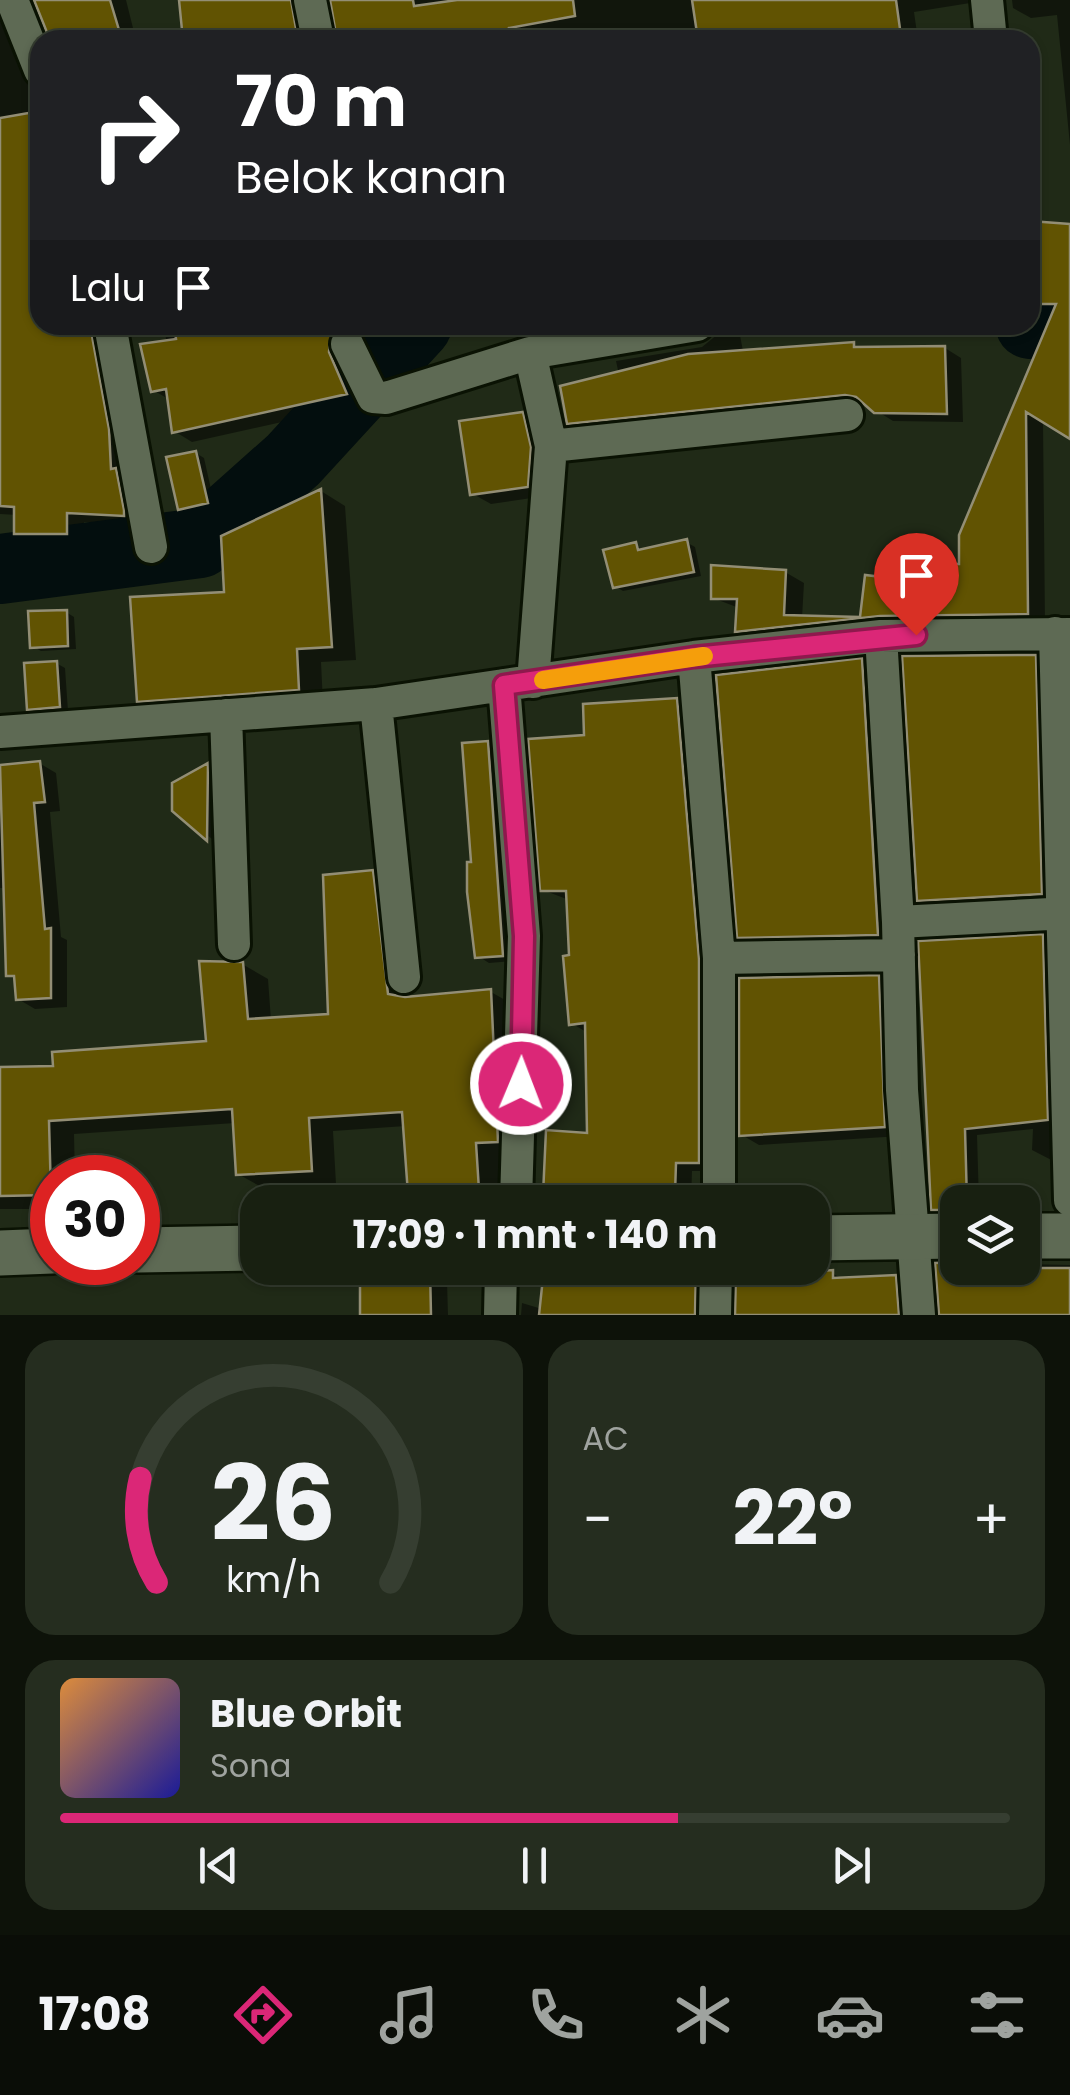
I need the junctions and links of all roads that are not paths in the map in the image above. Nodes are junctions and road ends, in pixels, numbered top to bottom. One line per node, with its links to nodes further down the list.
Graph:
1 (12, 0): 6 (street)
2 (310, 0): 4 (street)
3 (986, 0): 5 (street)
4 (316, 30)
5 (990, 30)
6 (30, 45)
7 (112, 335): 13 (street)
8 (637, 335): 10 (street)
9 (349, 352): 10 (street)
10 (530, 353): 12 (street)
11 (847, 415): 12 (street)
12 (552, 446): 17 (street)
13 (151, 547)
14 (1063, 633): 15 (street); 21 (street)
15 (881, 636): 16 (street); 22 (street)
16 (694, 657): 17 (street); 24 (street)
17 (519, 683): 18 (street); 26 (street)
18 (376, 704): 19 (street); 25 (street)
19 (226, 715): 20 (street); 23 (street)
20 (0, 732)
21 (1068, 913): 22 (street); 28 (street)
22 (898, 938): 24 (street); 29 (street)
23 (234, 944)
24 (719, 958): 27 (street)
25 (404, 977)
26 (517, 1185)
27 (719, 1185)
28 (1070, 1200)
29 (936, 1236): 32 (main road); 41 (street)
30 (1040, 1236): 31 (main road)
31 (1070, 1236)
32 (830, 1238)
33 (240, 1248): 34 (main road)
34 (160, 1250)
35 (30, 1252): 36 (main road)
36 (0, 1253)
37 (501, 1285): 39 (street)
38 (716, 1285): 40 (street)
39 (500, 1315)
40 (715, 1315)
41 (919, 1315)

